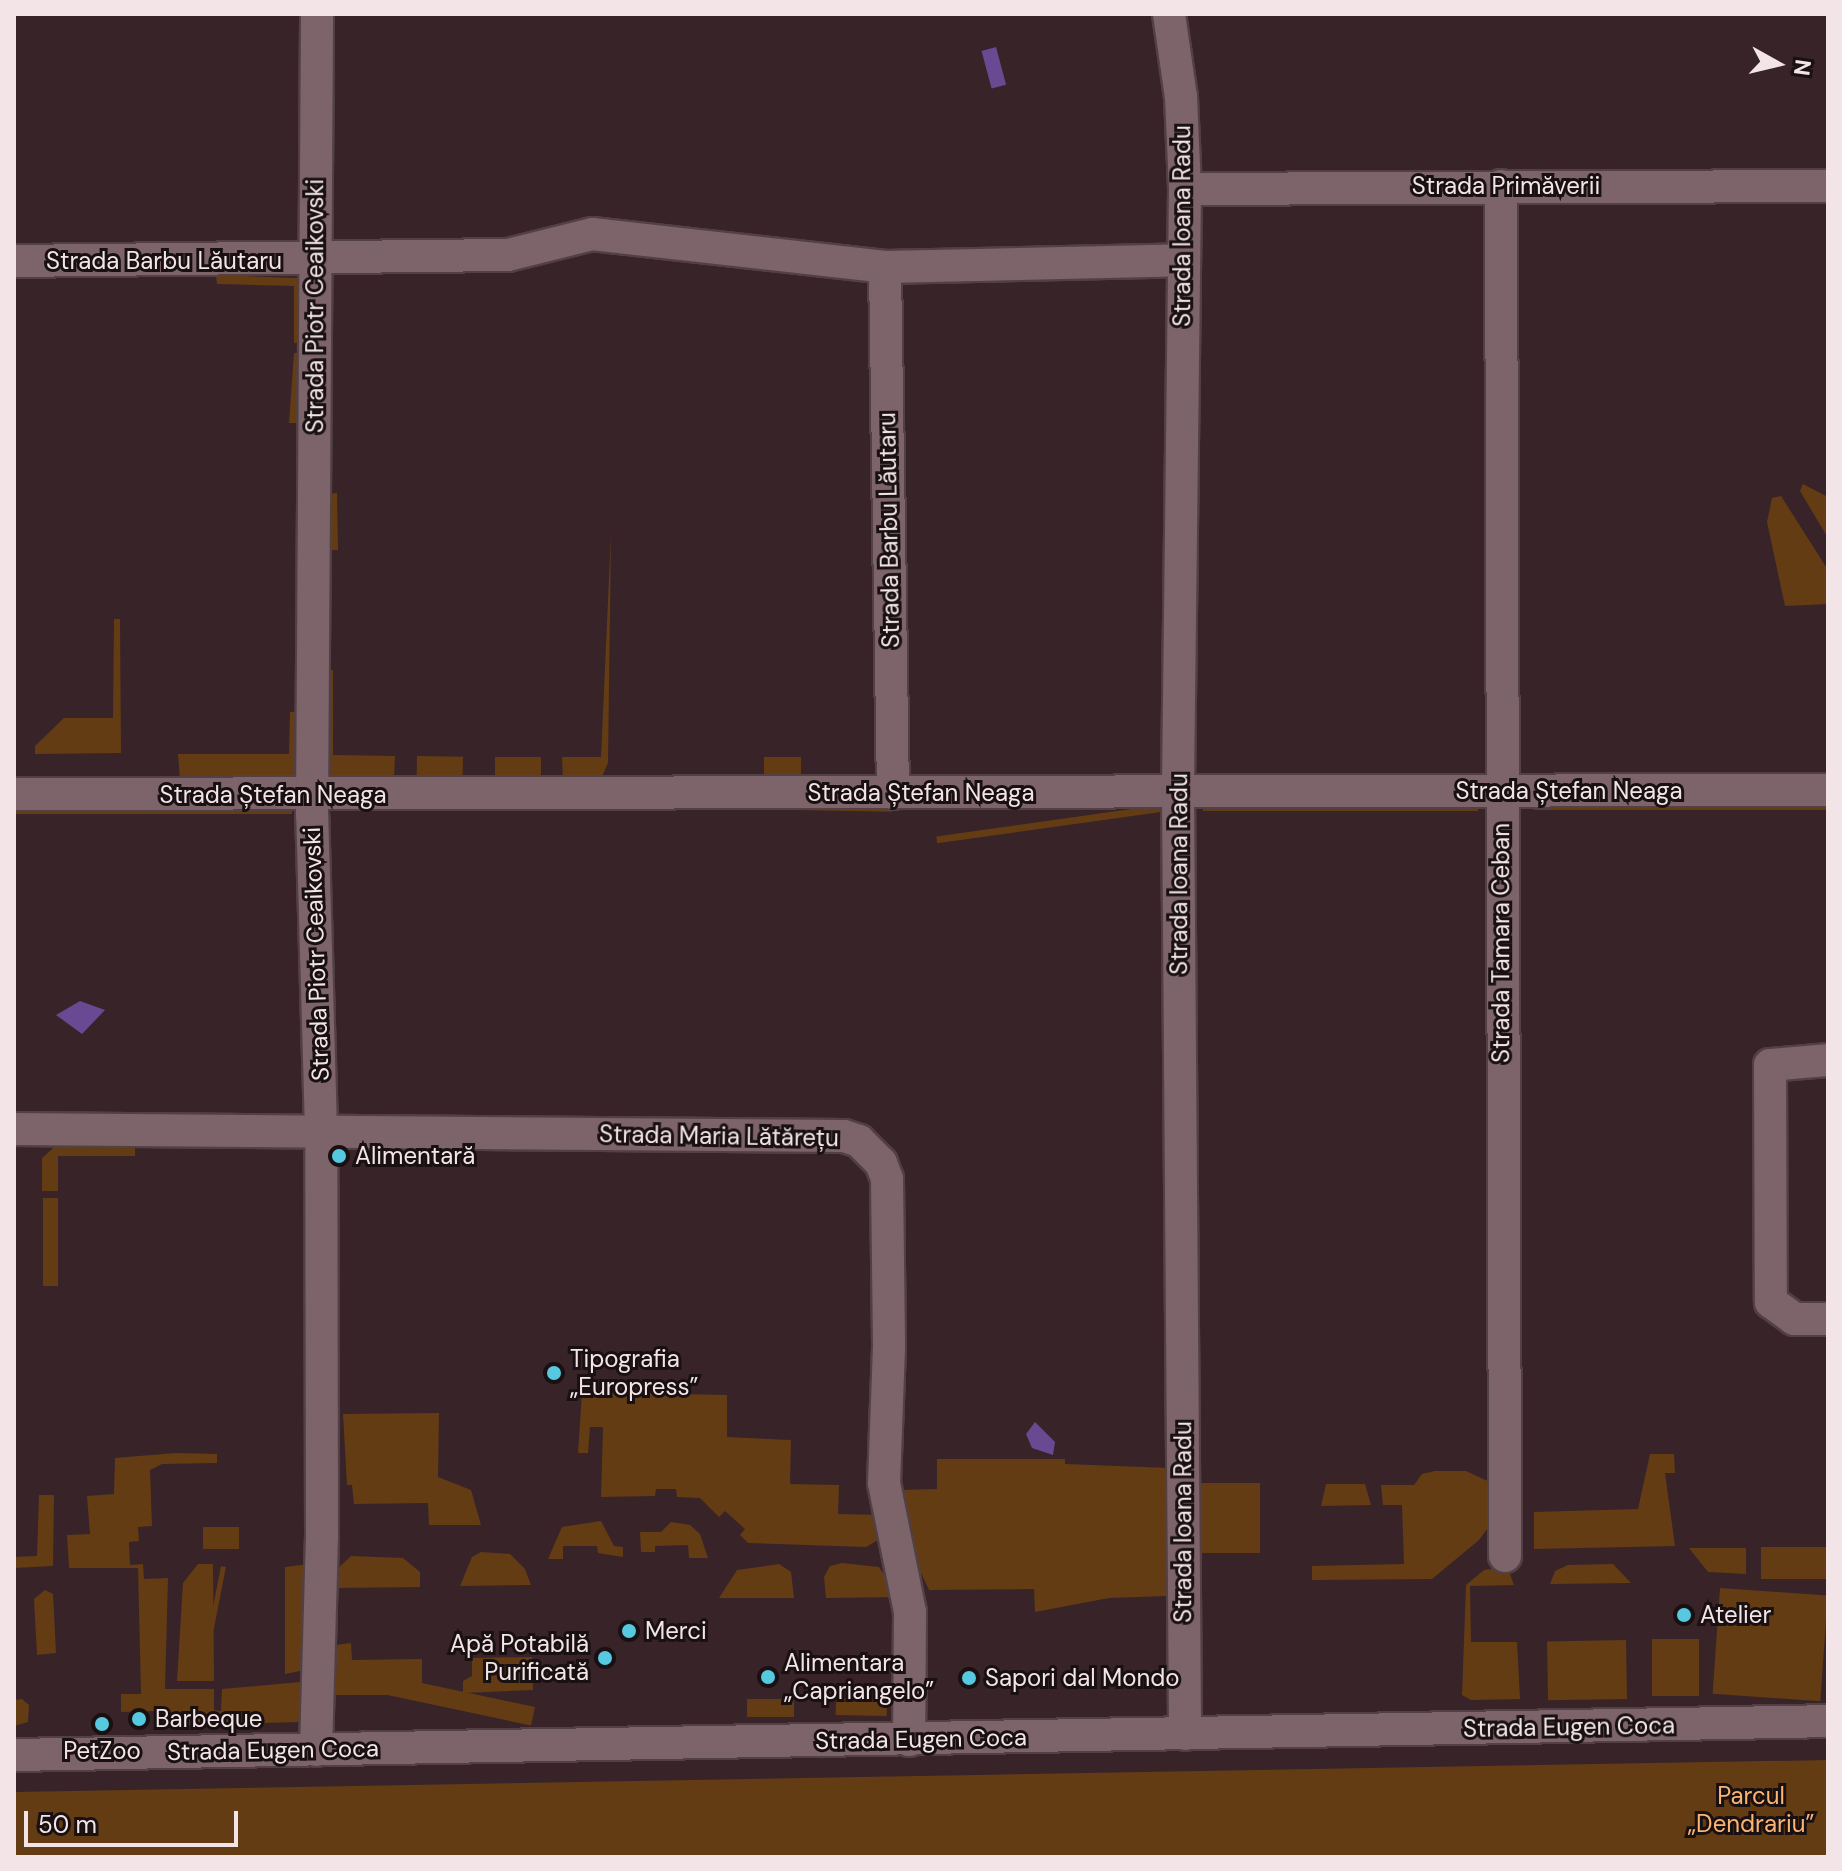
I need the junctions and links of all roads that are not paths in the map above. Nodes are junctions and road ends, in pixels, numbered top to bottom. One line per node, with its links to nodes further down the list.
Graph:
1 (317, 14): 6 (street, Strada Piotr Ceaikovski)
2 (1169, 14): 5 (street, Strada Ioana Radu)
3 (1501, 186): 4 (street, Strada Primăverii); 5 (street, Strada Primăverii); 12 (street, Strada Tamara Ceban)
4 (1828, 186)
5 (1185, 189): 7 (street, Strada Ioana Radu)
6 (315, 260): 8 (street, Strada Barbu Lăutaru); 9 (street, Strada Barbu Lăutaru); 15 (street, Strada Piotr Ceaikovski)
7 (1184, 260): 9 (street, Strada Barbu Lăutaru); 11 (street, Strada Ioana Radu)
8 (14, 261)
9 (885, 267): 13 (street, Strada Barbu Lăutaru)
10 (1828, 790): 12 (street, Strada Ștefan Neaga)
11 (1178, 791): 12 (street, Strada Ștefan Neaga); 13 (street, Strada Ștefan Neaga); 22 (street, Strada Ioana Radu)
12 (1501, 792): 20 (street, Strada Tamara Ceban)
13 (893, 793): 15 (street, Strada Ștefan Neaga)
14 (14, 794): 15 (street, Strada Ștefan Neaga)
15 (312, 795): 18 (street, Strada Piotr Ceaikovski)
16 (1828, 1060): 19 (street)
17 (14, 1129): 18 (street, Strada Maria Lătărețu)
18 (321, 1130): 23 (street, Strada Maria Lătărețu); 24 (street, Strada Piotr Ceaikovski)
19 (1828, 1319)
20 (1505, 1556)
21 (1828, 1721): 22 (street, Strada Eugen Coca)
22 (1185, 1734): 23 (street, Strada Eugen Coca)
23 (909, 1740): 24 (street, Strada Eugen Coca)
24 (316, 1750): 25 (street, Strada Eugen Coca)
25 (14, 1755)

